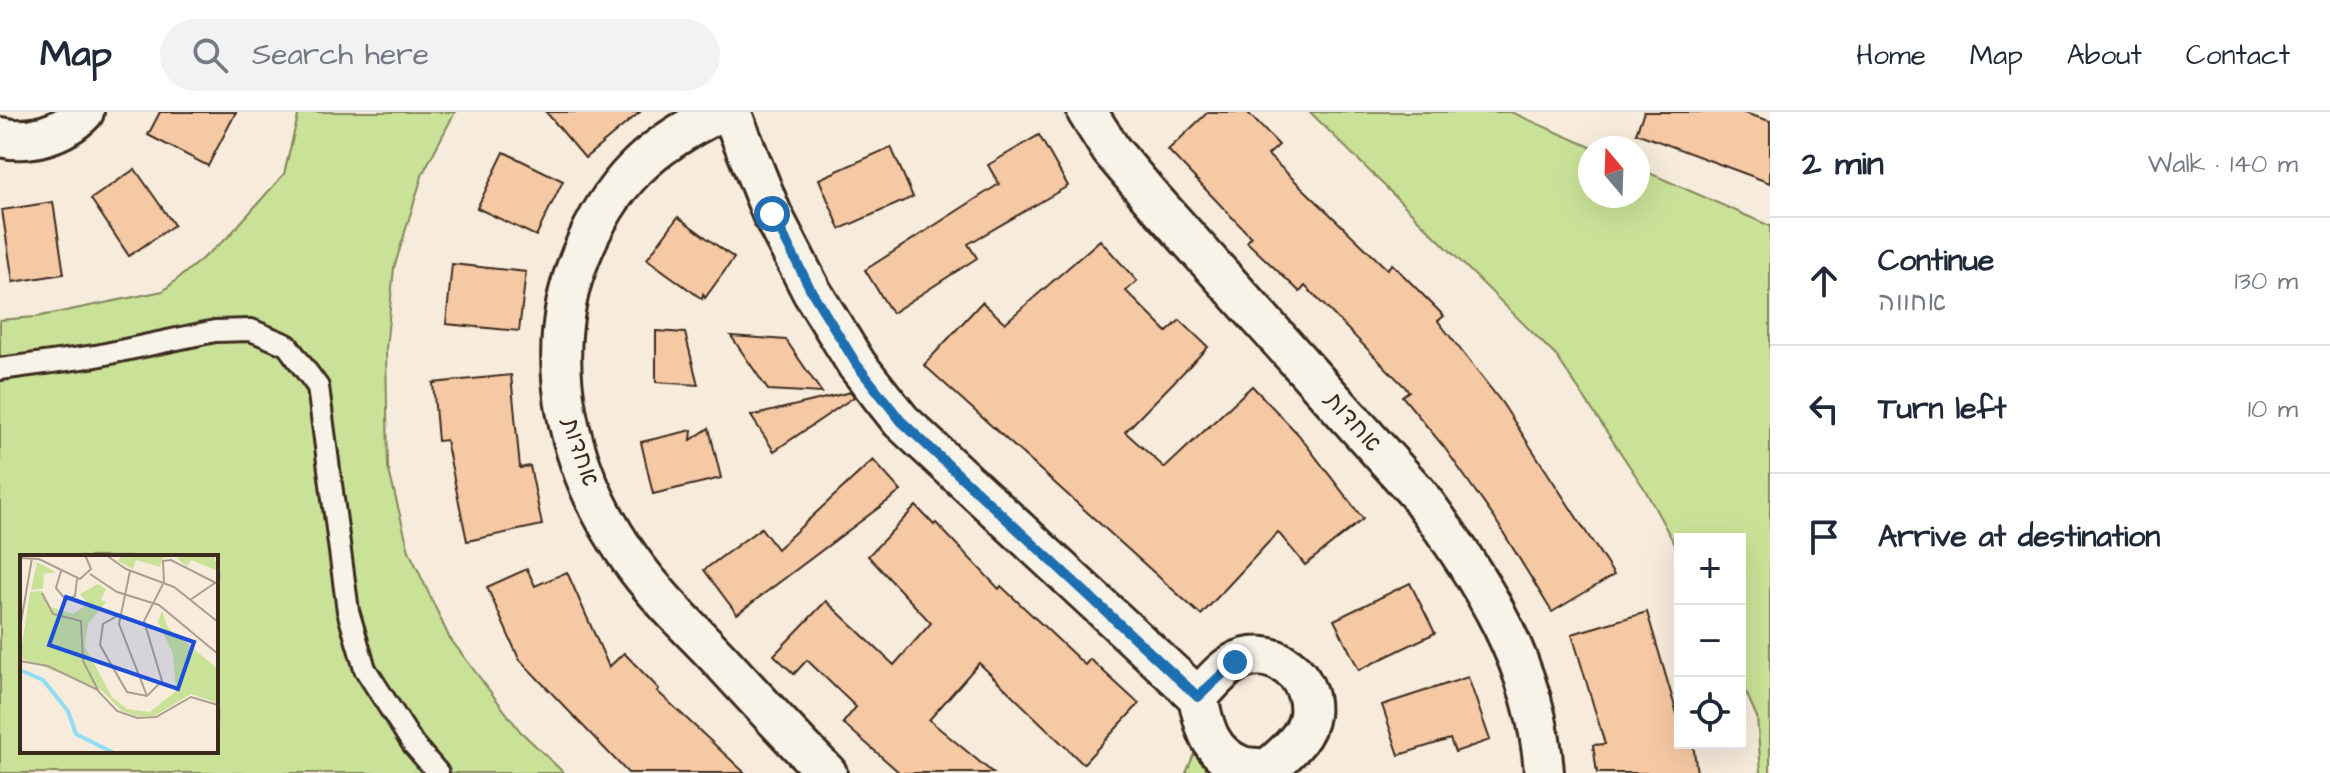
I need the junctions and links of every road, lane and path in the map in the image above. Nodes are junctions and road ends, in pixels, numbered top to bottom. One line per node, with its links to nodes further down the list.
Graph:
1 (84, 112): 5 (street)
2 (720, 112): 10 (street, אחדות)
3 (731, 112): 7 (street)
4 (1087, 112): 11 (street, אחדות)
5 (0, 137)
6 (0, 369): 9 (lane)
7 (1198, 697): 8 (street); 8 (street)
8 (1270, 771)
9 (438, 773)
10 (827, 773)
11 (1544, 773)

